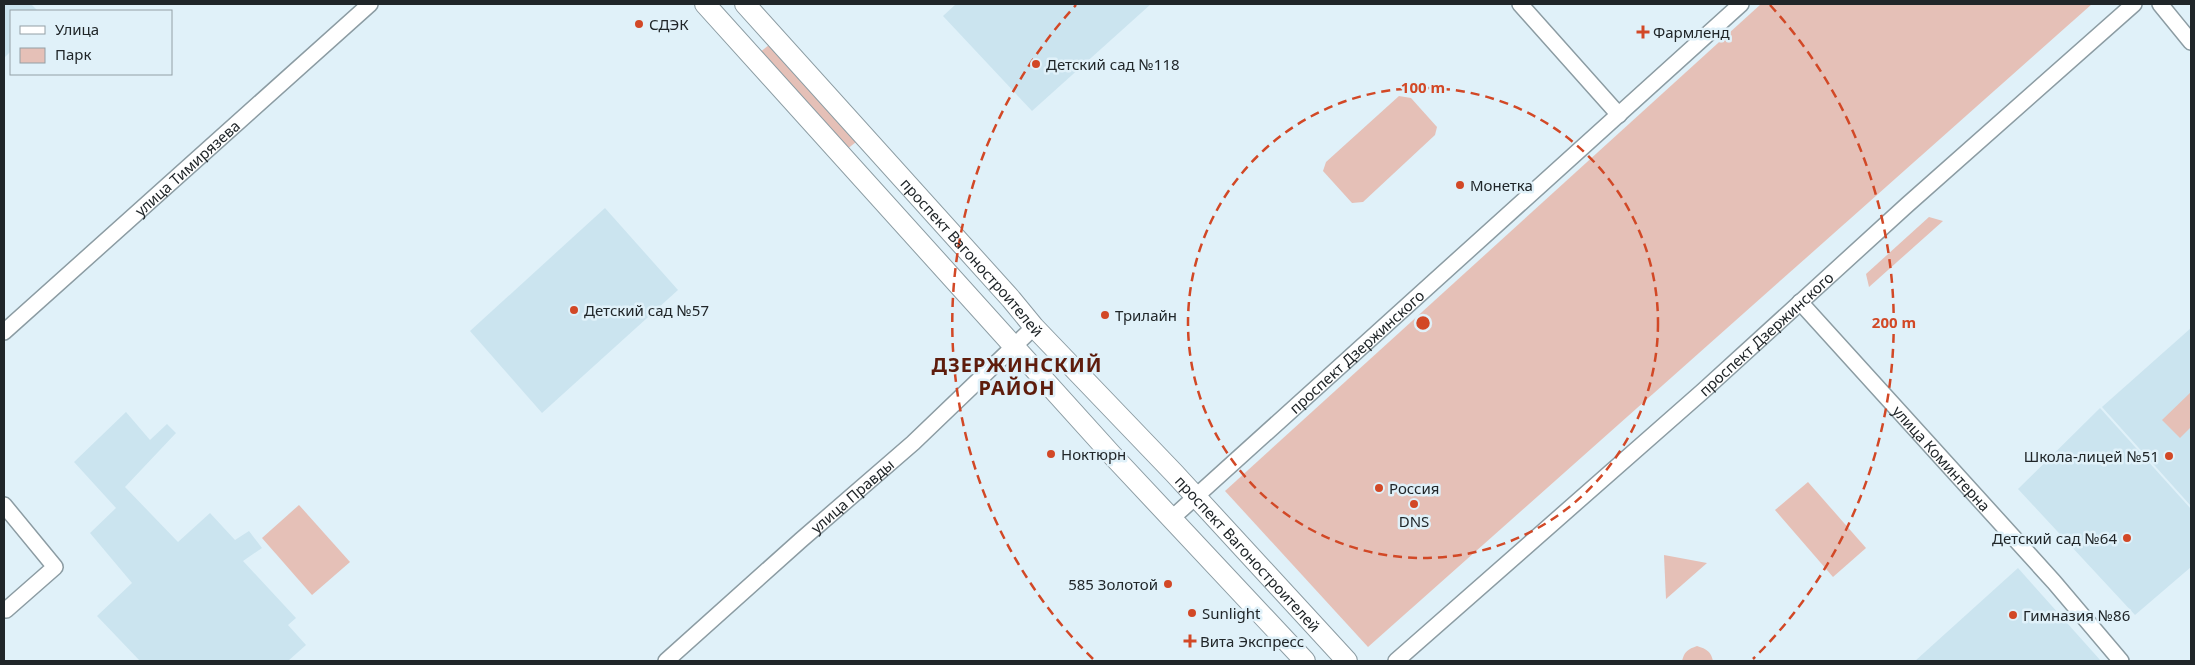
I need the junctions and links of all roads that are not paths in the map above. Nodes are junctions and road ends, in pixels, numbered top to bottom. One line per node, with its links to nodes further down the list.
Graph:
1 (370, 4): 12 (street, улица Тимирязева)
2 (705, 4): 13 (main road, проспект Вагоностроителей)
3 (745, 4): 11 (main road, проспект Вагоностроителей)
4 (1520, 4): 9 (street)
5 (1741, 4): 9 (street, проспект Дзержинского)
6 (2134, 4): 10 (street, проспект Дзержинского)
7 (2160, 4): 8 (street)
8 (2191, 42)
9 (1619, 114): 14 (street, проспект Дзержинского)
10 (1800, 302): 21 (street, проспект Дзержинского); 22 (street, улица Коминтерна)
11 (1034, 327): 13 (street, улица Правды); 14 (main road, проспект Вагоностроителей)
12 (4, 332)
13 (1014, 346): 16 (main road, проспект Вагоностроителей); 18 (street, улица Правды)
14 (1195, 496): 16 (street, проспект Дзержинского); 20 (main road, проспект Вагоностроителей)
15 (4, 505): 17 (street)
16 (1171, 519): 19 (main road, проспект Вагоностроителей)
17 (4, 608)
18 (666, 661)
19 (1305, 661)
20 (1347, 661)
21 (1396, 661)
22 (2121, 661)

